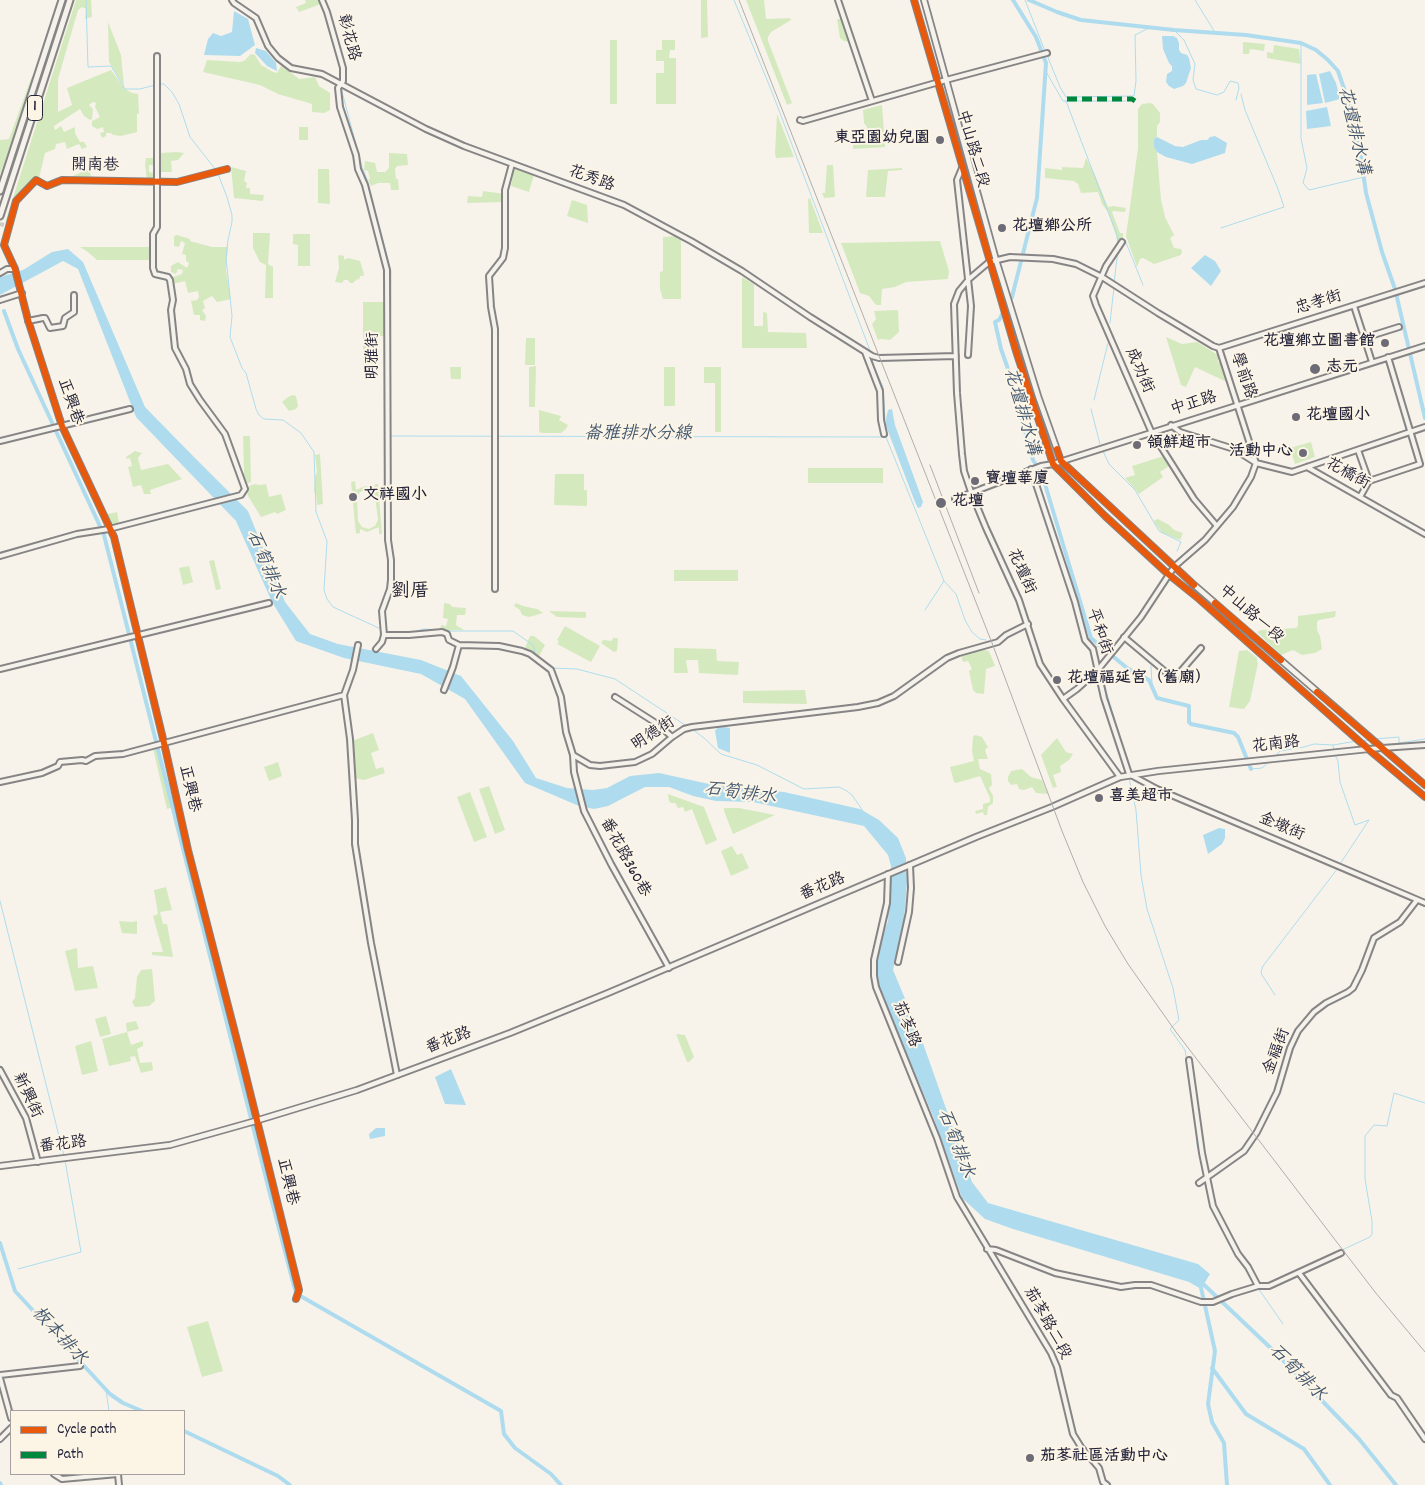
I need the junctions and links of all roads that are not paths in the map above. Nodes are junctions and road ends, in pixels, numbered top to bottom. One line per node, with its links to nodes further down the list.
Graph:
1 (62, 0): 18 (highway, 1)
2 (70, 0): 19 (highway, 1)
3 (232, 0): 11 (street, 花秀路)
4 (322, 0): 11 (street, 彰花路)
5 (838, 0): 12 (street)
6 (914, 0): 10 (main road, 中山路二段)
7 (924, 0): 10 (main road, 中山路二段)
8 (1047, 53): 10 (street)
9 (158, 56): 17 (street)
10 (942, 81): 12 (street); 15 (main road, 中山路二段); 23 (main road, 中山路二段)
11 (341, 83): 14 (street, 花秀路); 72 (street, 明雅街)
12 (872, 101): 13 (street)
13 (800, 120)
14 (512, 164): 39 (street, 花秀路); 69 (street)
15 (962, 168): 24 (main road, 中山路二段); 28 (street)
16 (227, 169): 17 (street, 開南巷)
17 (158, 181): 21 (street, 開南巷); 64 (street)
18 (0, 191)
19 (0, 216)
20 (4, 225): 21 (street)
21 (9, 226): 25 (street, 開南巷)
22 (1122, 242): 27 (street)
23 (996, 260): 24 (street); 27 (street, 學前路); 54 (main road, 中山路二段)
24 (989, 262): 28 (street); 56 (main road, 中山路二段)
25 (15, 269): 26 (street); 30 (street, 開南巷)
26 (0, 272)
27 (1102, 277): 38 (street, 學前路); 49 (street, 成功街)
28 (968, 278): 40 (street); 41 (street, 花壇街)
29 (1425, 283): 33 (street, 忠孝街)
30 (22, 293): 32 (street); 34 (street, 正興巷)
31 (74, 295): 34 (street)
32 (0, 300)
33 (1354, 306): 36 (street); 38 (street, 忠孝街)
34 (28, 321): 47 (street, 正興巷)
35 (1400, 327): 36 (street)
36 (1364, 338): 43 (street)
37 (1425, 346): 42 (street, 中正路)
38 (1219, 348): 44 (street, 學前路)
39 (865, 352): 41 (street, 花秀路); 51 (street)
40 (968, 355)
41 (956, 356): 60 (street, 花壇街)
42 (1388, 357): 43 (street, 中正路); 50 (street)
43 (1372, 362): 44 (street, 中正路)
44 (1238, 404): 46 (street, 中正路); 55 (street, 學前路)
45 (130, 409): 47 (street)
46 (1171, 425): 49 (street, 中正路); 55 (street, 花橋街)
47 (62, 426): 52 (street); 64 (street, 正興巷)
48 (1425, 428): 50 (street)
49 (1151, 431): 54 (street, 中正路); 63 (street, 成功街)
50 (1411, 432): 53 (street); 59 (street)
51 (884, 434)
52 (0, 441)
53 (1358, 450): 57 (street); 59 (street)
54 (1061, 461): 56 (street, 中正路); 67 (main road, 中山路一段)
55 (1256, 463): 57 (street, 花橋街); 63 (street)
56 (1053, 464): 58 (street, 中正路); 68 (main road, 中山路一段)
57 (1307, 467): 61 (street, 花橋街)
58 (1033, 468): 60 (street); 80 (street, 平和街)
59 (1369, 481): 61 (street)
60 (971, 492): 62 (street); 71 (street, 花壇街)
61 (1360, 497): 65 (street, 花橋街)
62 (955, 498)
63 (1217, 526): 67 (street)
64 (109, 528): 66 (street); 73 (street, 正興巷)
65 (1425, 534)
66 (0, 556)
67 (1174, 566): 68 (street); 89 (main road, 中山路一段)
68 (1168, 574): 74 (street); 88 (main road, 中山路一段)
69 (495, 589)
70 (269, 602): 73 (street)
71 (1028, 624): 84 (street, 花壇街); 85 (street, 明德街)
72 (384, 635): 76 (street); 78 (street)
73 (137, 636): 79 (street); 86 (street, 正興巷)
74 (1124, 637): 77 (street); 80 (street)
75 (358, 645): 82 (street)
76 (459, 645): 81 (street); 90 (street)
77 (1202, 648)
78 (376, 649)
79 (0, 669)
80 (1097, 671): 84 (street); 91 (street, 平和街)
81 (444, 690)
82 (344, 695): 86 (street); 104 (street)
83 (615, 697): 85 (street)
84 (1062, 699): 92 (street, 花壇街)
85 (672, 737): 90 (street, 明德街)
86 (164, 743): 93 (street); 105 (street, 正興巷)
87 (1425, 745): 89 (street, 花南路)
88 (1368, 749): 89 (street, 花南路); 91 (main road, 花南路); 95 (main road, 中山路一段)
89 (1383, 749): 94 (main road, 中山路一段)
90 (573, 755): 101 (street, 番花路360巷)
91 (1129, 774): 92 (main road); 98 (street, 金墩街)
92 (1120, 777): 96 (main road)
93 (0, 782)
94 (1425, 785)
95 (1425, 797)
96 (910, 865): 97 (main road, 番花路); 100 (street)
97 (888, 874): 101 (main road, 番花路); 109 (street, 茄苳路)
98 (1417, 900): 99 (street, 金墩街); 108 (street, 金福街)
99 (1425, 903)
100 (898, 962)
101 (669, 968): 104 (main road, 番花路)
102 (1189, 1060): 108 (street)
103 (0, 1070): 106 (street, 新興街)
104 (397, 1075): 105 (main road, 番花路)
105 (257, 1120): 106 (main road, 番花路); 115 (street, 正興巷)
106 (38, 1162): 107 (main road, 番花路)
107 (0, 1166)
108 (1208, 1176): 110 (street, 金福街); 114 (street)
109 (950, 1180): 111 (street, 茄苳路二段)
110 (1199, 1183)
111 (987, 1249): 114 (street); 124 (street, 茄苳路二段)
112 (1341, 1253): 113 (street)
113 (1299, 1272): 114 (street); 121 (street)
114 (1258, 1286)
115 (296, 1300)
116 (80, 1366): 117 (street)
117 (0, 1377): 118 (street)
118 (10, 1414)
119 (10, 1429): 120 (street)
120 (0, 1439)
121 (1425, 1439)
122 (56, 1475): 123 (street)
123 (107, 1475)
124 (1107, 1485)

